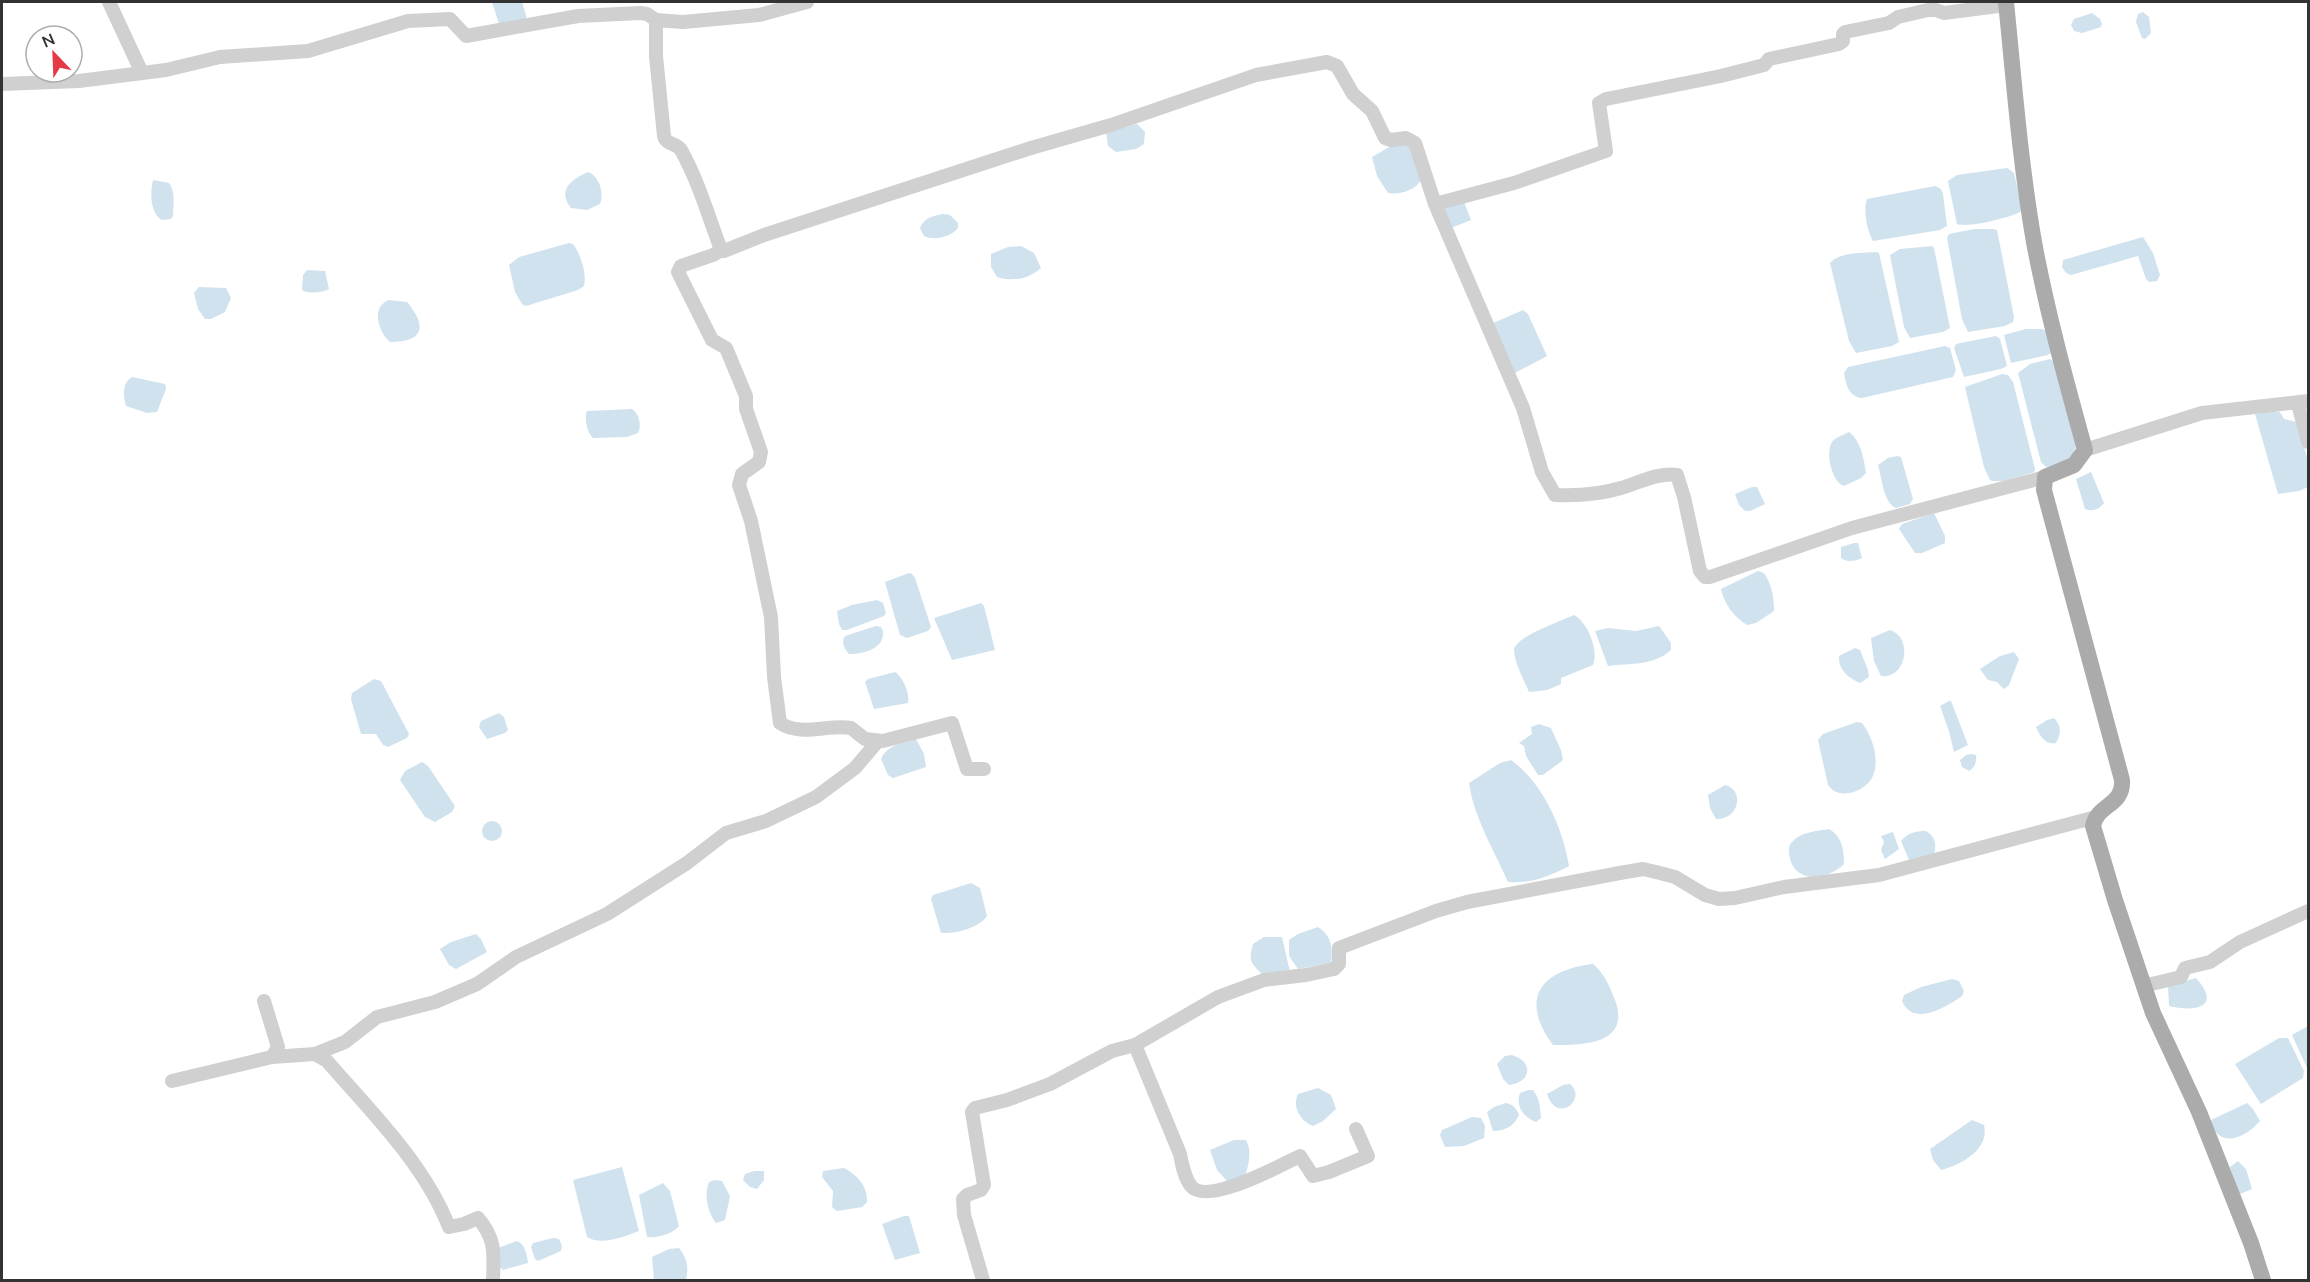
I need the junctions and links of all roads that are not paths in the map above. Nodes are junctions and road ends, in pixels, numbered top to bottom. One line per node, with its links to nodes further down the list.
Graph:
1 (109, 2): 5 (street)
2 (807, 2): 4 (street)
3 (2006, 3): 7 (street); 11 (main road)
4 (656, 20): 5 (street); 8 (street)
5 (142, 73): 6 (street)
6 (2, 84)
7 (1435, 204): 8 (street); 12 (street)
8 (720, 251): 13 (street)
9 (2303, 402): 10 (street); 11 (street)
10 (2308, 442)
11 (2085, 450): 12 (main road)
12 (2045, 477): 15 (main road)
13 (878, 741): 14 (street); 20 (street)
14 (984, 769)
15 (2096, 817): 17 (main road); 19 (street)
16 (2308, 911): 17 (street)
17 (2143, 986): 26 (main road)
18 (264, 1001): 21 (street)
19 (1135, 1045): 23 (street); 25 (street)
20 (315, 1054): 21 (street); 24 (street)
21 (272, 1057): 22 (street)
22 (172, 1081)
23 (1356, 1129)
24 (493, 1281)
25 (983, 1281)
26 (2262, 1281)

